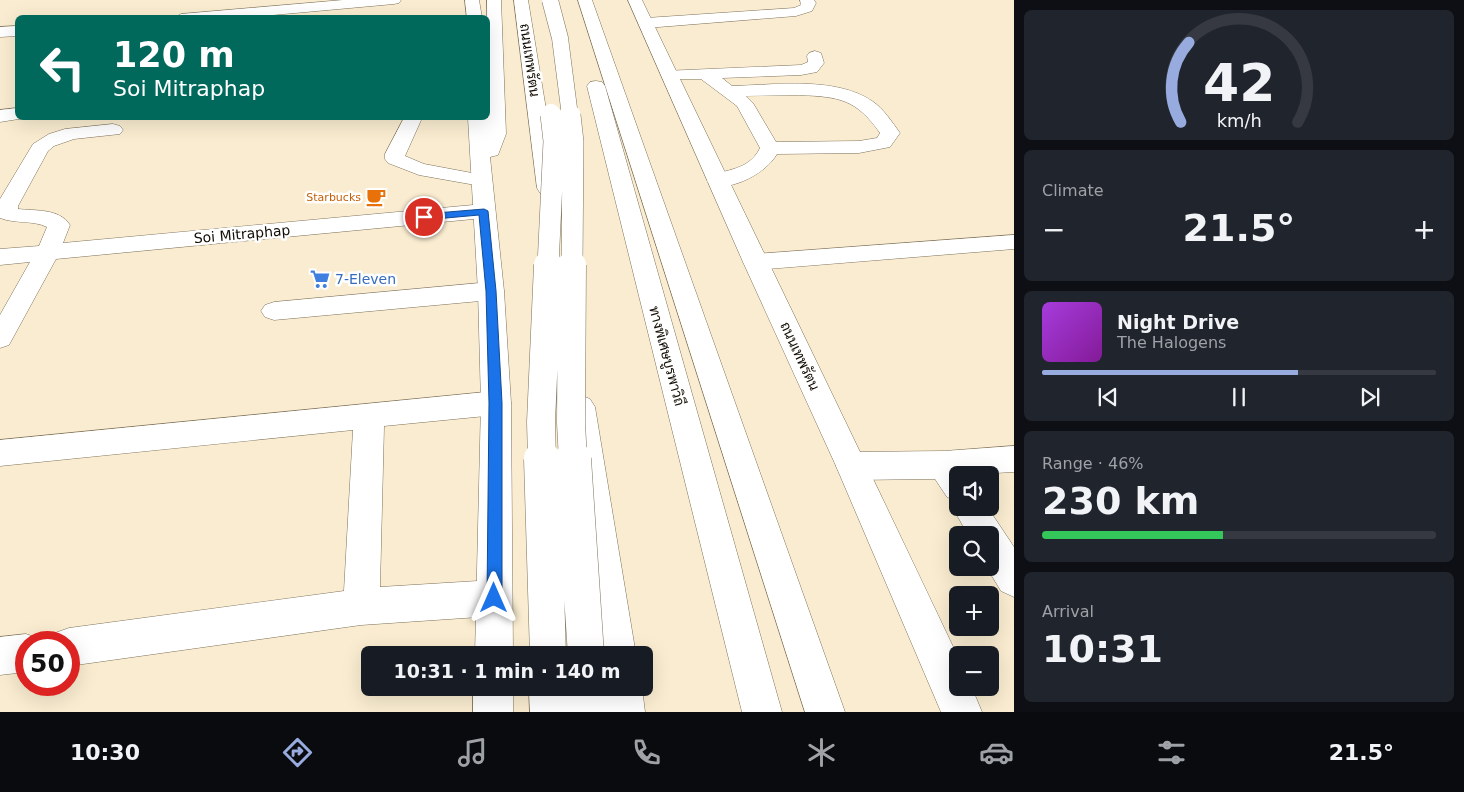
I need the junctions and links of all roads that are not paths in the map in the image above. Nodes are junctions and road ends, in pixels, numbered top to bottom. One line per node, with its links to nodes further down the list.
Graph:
1 (394, 0): 11 (main road)
2 (472, 0): 13 (main road)
3 (494, 0): 26 (main road)
4 (520, 0): 51 (main road, ถนนเทพรัตน)
5 (536, 0): 49 (main road, bridge)
6 (550, 0): 50 (main road, bridge)
7 (573, 0): 62 (main road, ทางพิเศษบูรพาวิถี)
8 (585, 0): 63 (main road)
9 (807, 0): 10 (main road)
10 (638, 8): 18 (main road, ถนนเทพรัตน)
11 (343, 11): 12 (main road)
12 (250, 15)
13 (474, 15)
14 (15, 31): 15 (main road)
15 (0, 32)
16 (814, 56): 17 (main road)
17 (704, 74): 18 (main road); 19 (main road)
18 (670, 75): 27 (main road, ถนนเทพรัตน)
19 (730, 91): 25 (main road); 25 (main road)
20 (15, 114): 21 (main road)
21 (0, 116)
22 (413, 120): 26 (main road)
23 (477, 120): 26 (main road)
24 (113, 130): 30 (main road)
25 (770, 148): 27 (main road)
26 (481, 180): 28 (main road)
27 (718, 181): 32 (main road, ถนนเทพรัตน)
28 (484, 211): 30 (main road, Soi Mitraphap); 33 (main road)
29 (1014, 242): 32 (main road)
30 (48, 252): 31 (main road, Soi Mitraphap); 35 (main road)
31 (0, 257)
32 (755, 262): 40 (main road, ถนนเทพรัตน)
33 (491, 291): 34 (main road); 36 (main road)
34 (274, 312)
35 (0, 338)
36 (496, 403): 37 (main road); 45 (main road)
37 (369, 416): 38 (main road); 46 (main road)
38 (0, 453)
39 (1014, 459): 41 (main road)
40 (852, 466): 42 (main road); 64 (main road, ถนนเทพรัตน)
41 (988, 466)
42 (949, 476)
43 (999, 555): 44 (main road)
44 (1014, 579)
45 (494, 598): 46 (main road); 48 (main road)
46 (361, 607): 47 (main road)
47 (80, 645)
48 (494, 646)
49 (548, 646)
50 (585, 646)
51 (616, 646)
52 (15, 654): 53 (main road)
53 (0, 656)
54 (494, 696): 58 (main road)
55 (549, 696): 59 (main road)
56 (589, 696): 60 (main road)
57 (623, 696): 61 (main road)
58 (493, 712)
59 (550, 712)
60 (590, 712)
61 (625, 712)
62 (762, 712)
63 (825, 712)
64 (962, 712)

